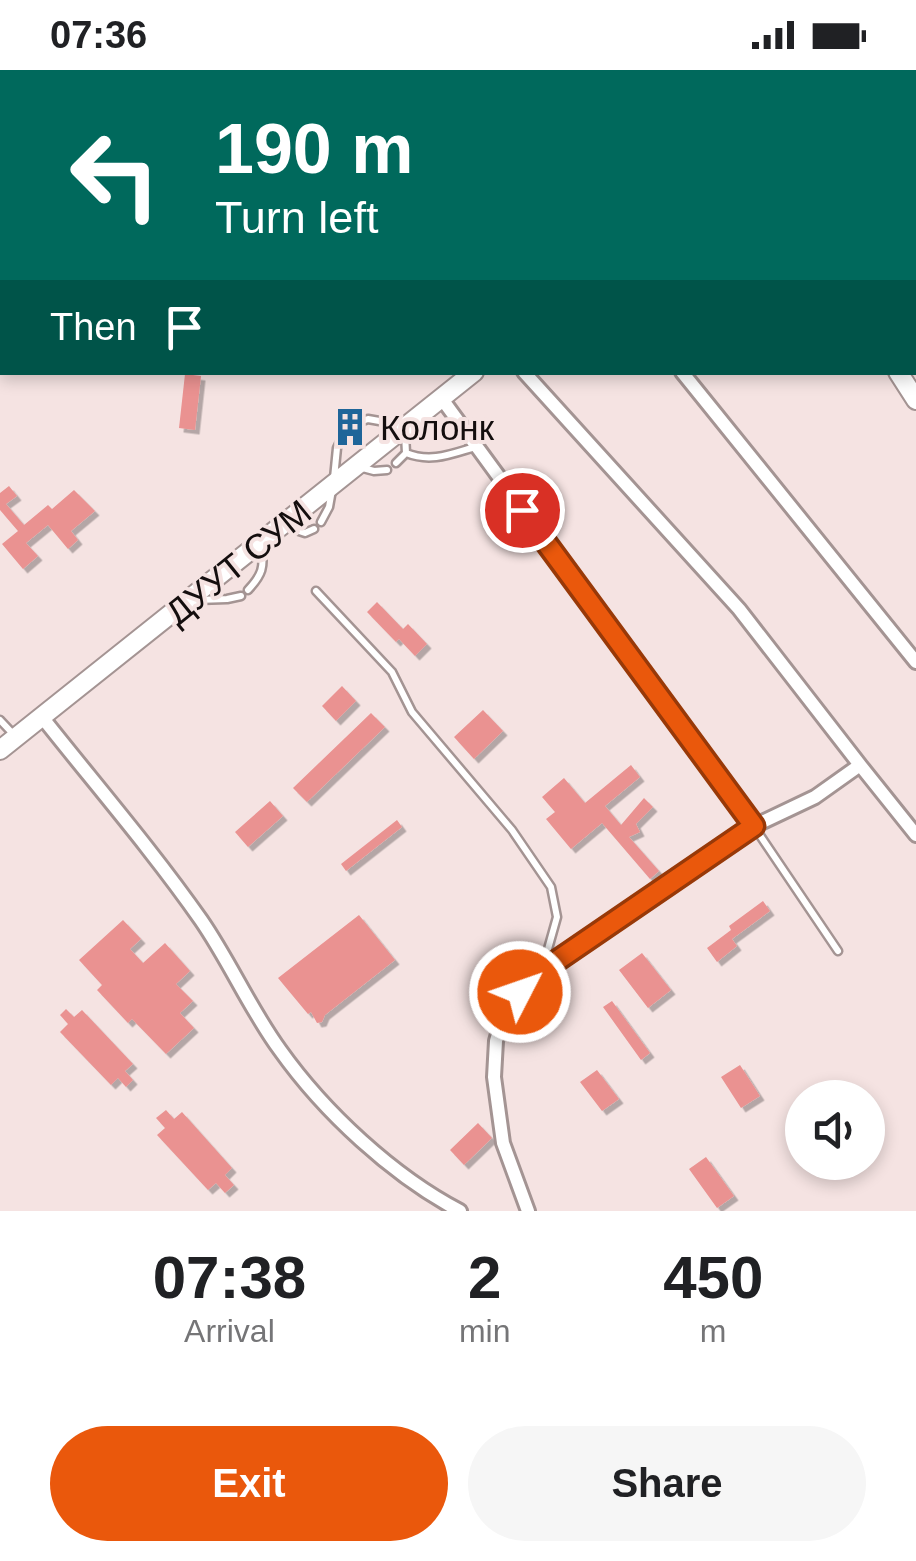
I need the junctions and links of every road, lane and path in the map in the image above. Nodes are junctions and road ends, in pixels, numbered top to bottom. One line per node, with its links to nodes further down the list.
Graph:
1 (470, 375): 5 (main road, ДУУТ СУМ)
2 (527, 375): 27 (street)
3 (684, 375): 22 (street)
4 (900, 375): 6 (main road)
5 (442, 399): 8 (main road, ДУУТ СУМ); 10 (street)
6 (916, 400)
7 (354, 424): 8 (lane)
8 (406, 427): 11 (lane); 13 (main road, ДУУТ СУМ)
9 (345, 431): 15 (lane)
10 (476, 446): 11 (lane); 28 (street)
11 (406, 453): 12 (lane)
12 (396, 463)
13 (358, 466): 14 (lane); 15 (main road, ДУУТ СУМ)
14 (387, 470)
15 (333, 486): 16 (lane); 17 (main road, ДУУТ СУМ)
16 (322, 522)
17 (284, 525): 18 (lane); 19 (main road, ДУУТ СУМ)
18 (314, 529)
19 (260, 545): 21 (main road, ДУУТ СУМ); 21 (lane)
20 (316, 591): 31 (lane)
21 (192, 600): 23 (main road, ДУУТ СУМ)
22 (916, 662)
23 (42, 716): 25 (main road, ДУУТ СУМ); 32 (street)
24 (0, 720): 25 (lane)
25 (16, 737): 26 (main road, ДУУТ СУМ)
26 (0, 750)
27 (860, 765): 28 (street); 29 (street)
28 (754, 826): 30 (lane); 31 (street)
29 (916, 835)
30 (838, 951)
31 (536, 975): 35 (street)
32 (428, 1195): 33 (street); 34 (street)
33 (437, 1211)
34 (460, 1211)
35 (528, 1211)

